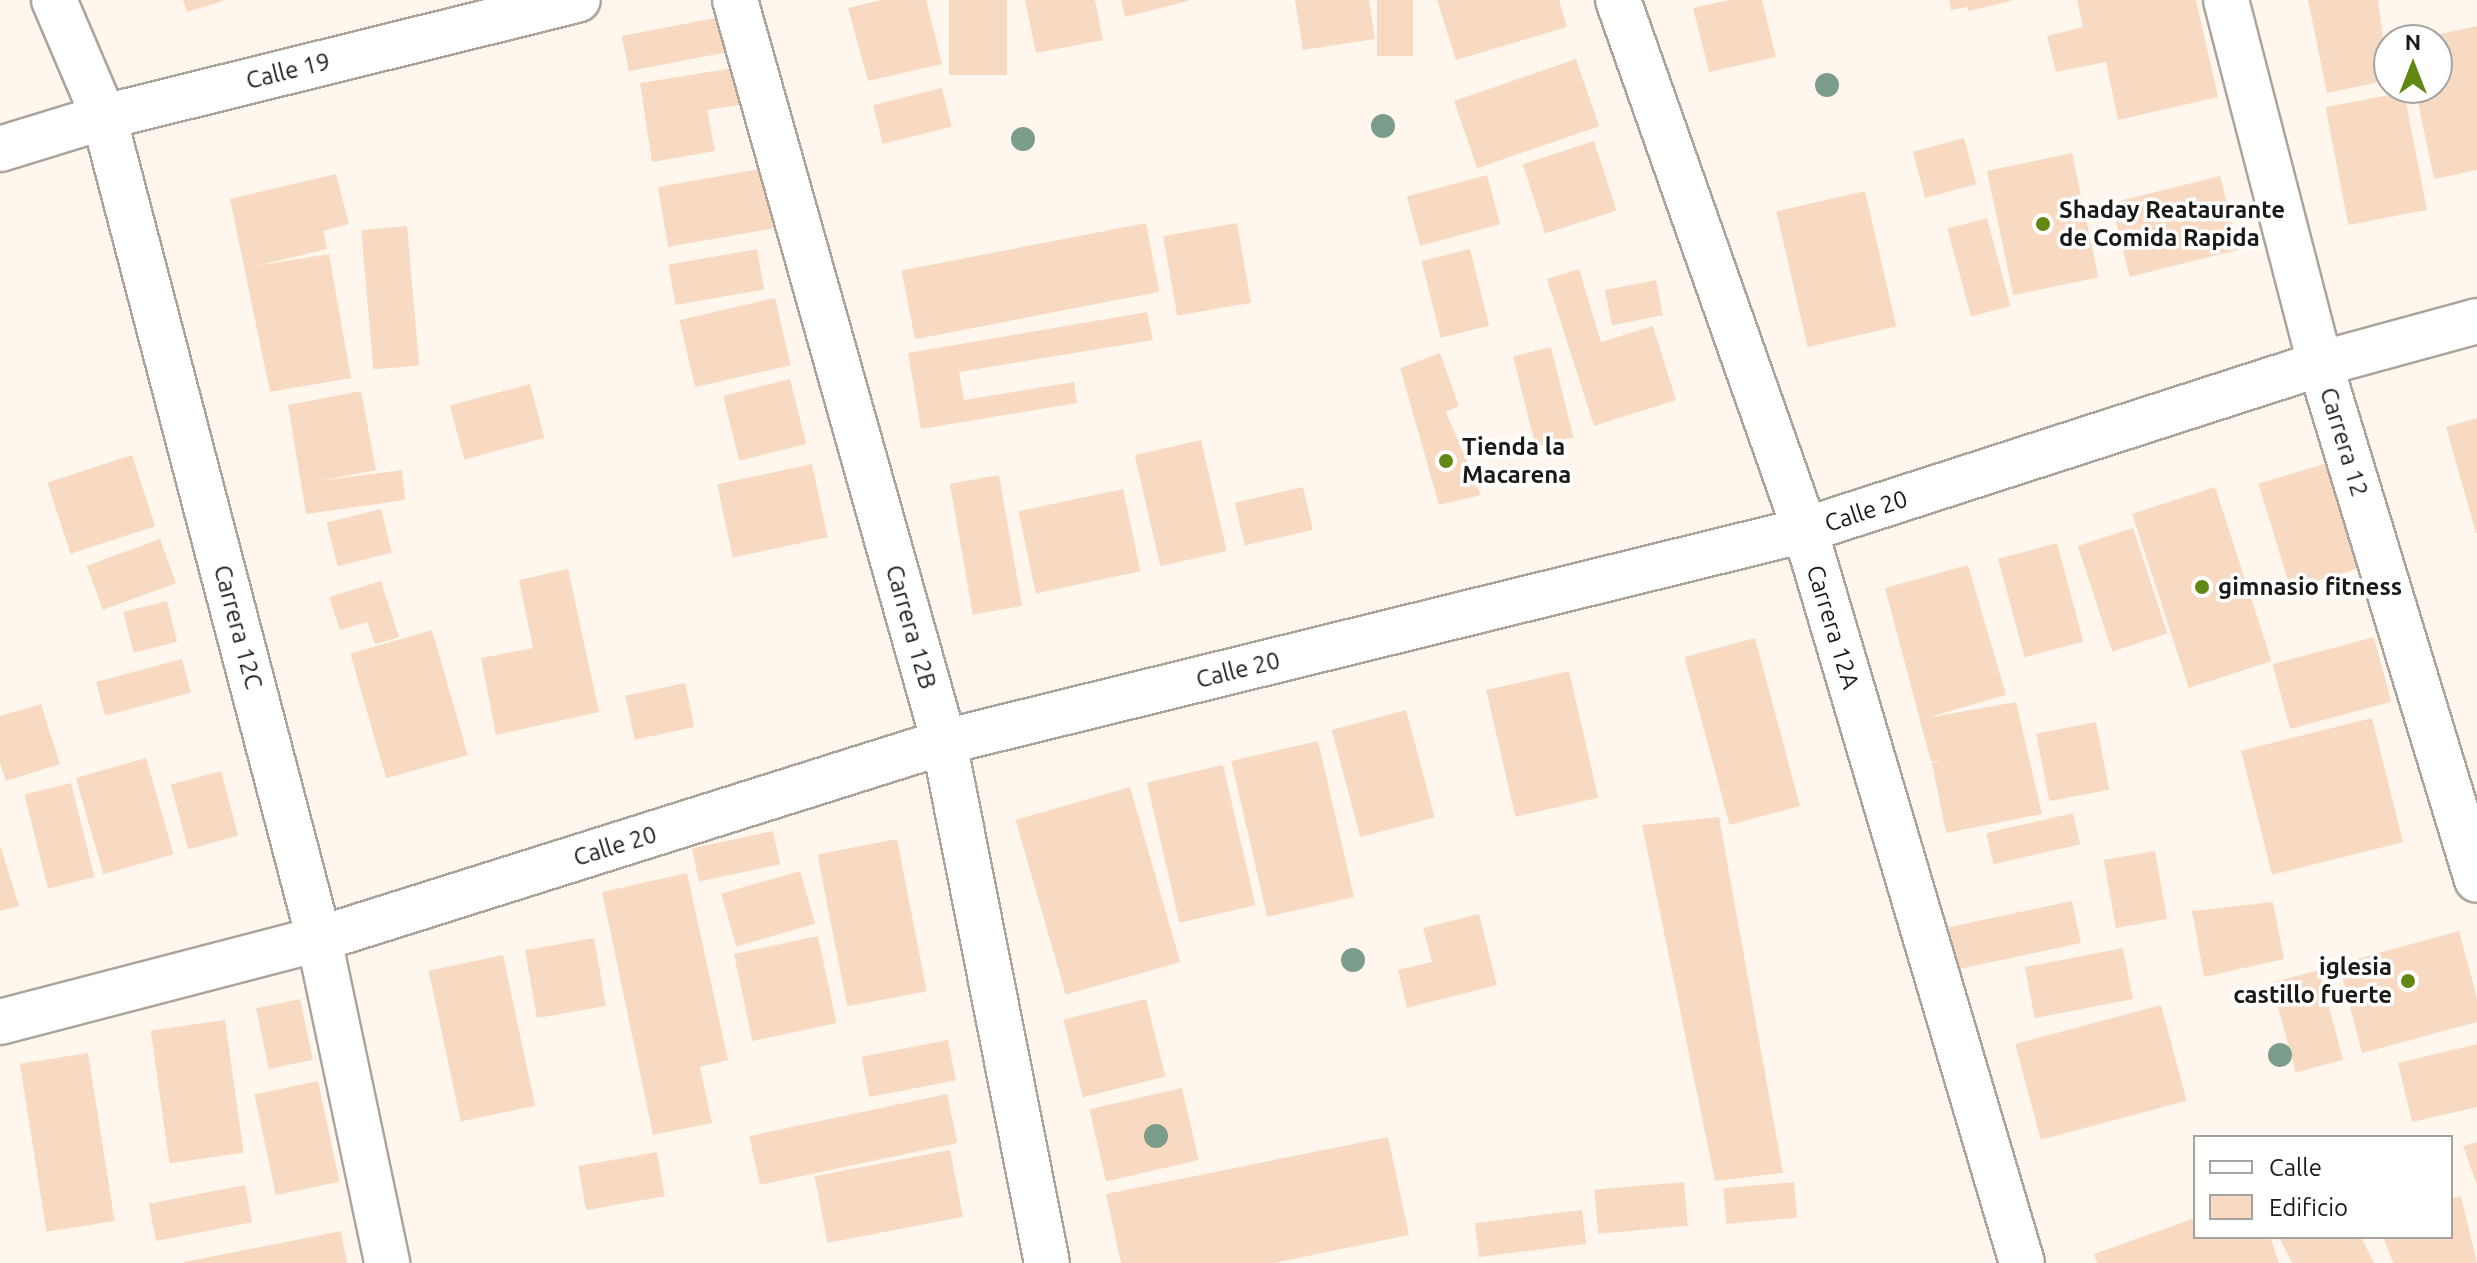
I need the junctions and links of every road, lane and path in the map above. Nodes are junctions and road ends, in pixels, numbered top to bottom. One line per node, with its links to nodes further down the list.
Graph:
1 (54, 0): 6 (street, Carrera 12C)
2 (578, 0): 6 (street, Calle 19)
3 (735, 0): 11 (street, Carrera 12B)
4 (1618, 0): 10 (street, Carrera 12A)
5 (2226, 0): 9 (street, Carrera 12)
6 (104, 117): 7 (street, Calle 19); 13 (street, Carrera 12C)
7 (0, 149)
8 (2477, 321): 9 (street, Calle 20)
9 (2320, 364): 10 (street, Calle 20); 12 (street, Carrera 12)
10 (1805, 530): 11 (street, Calle 20); 17 (street, Carrera 12A)
11 (944, 742): 13 (street, Calle 20); 16 (street, Carrera 12B)
12 (2477, 880)
13 (319, 939): 14 (street, Calle 20); 15 (street, Carrera 12C)
14 (0, 1022)
15 (387, 1263)
16 (1047, 1263)
17 (2022, 1263)

